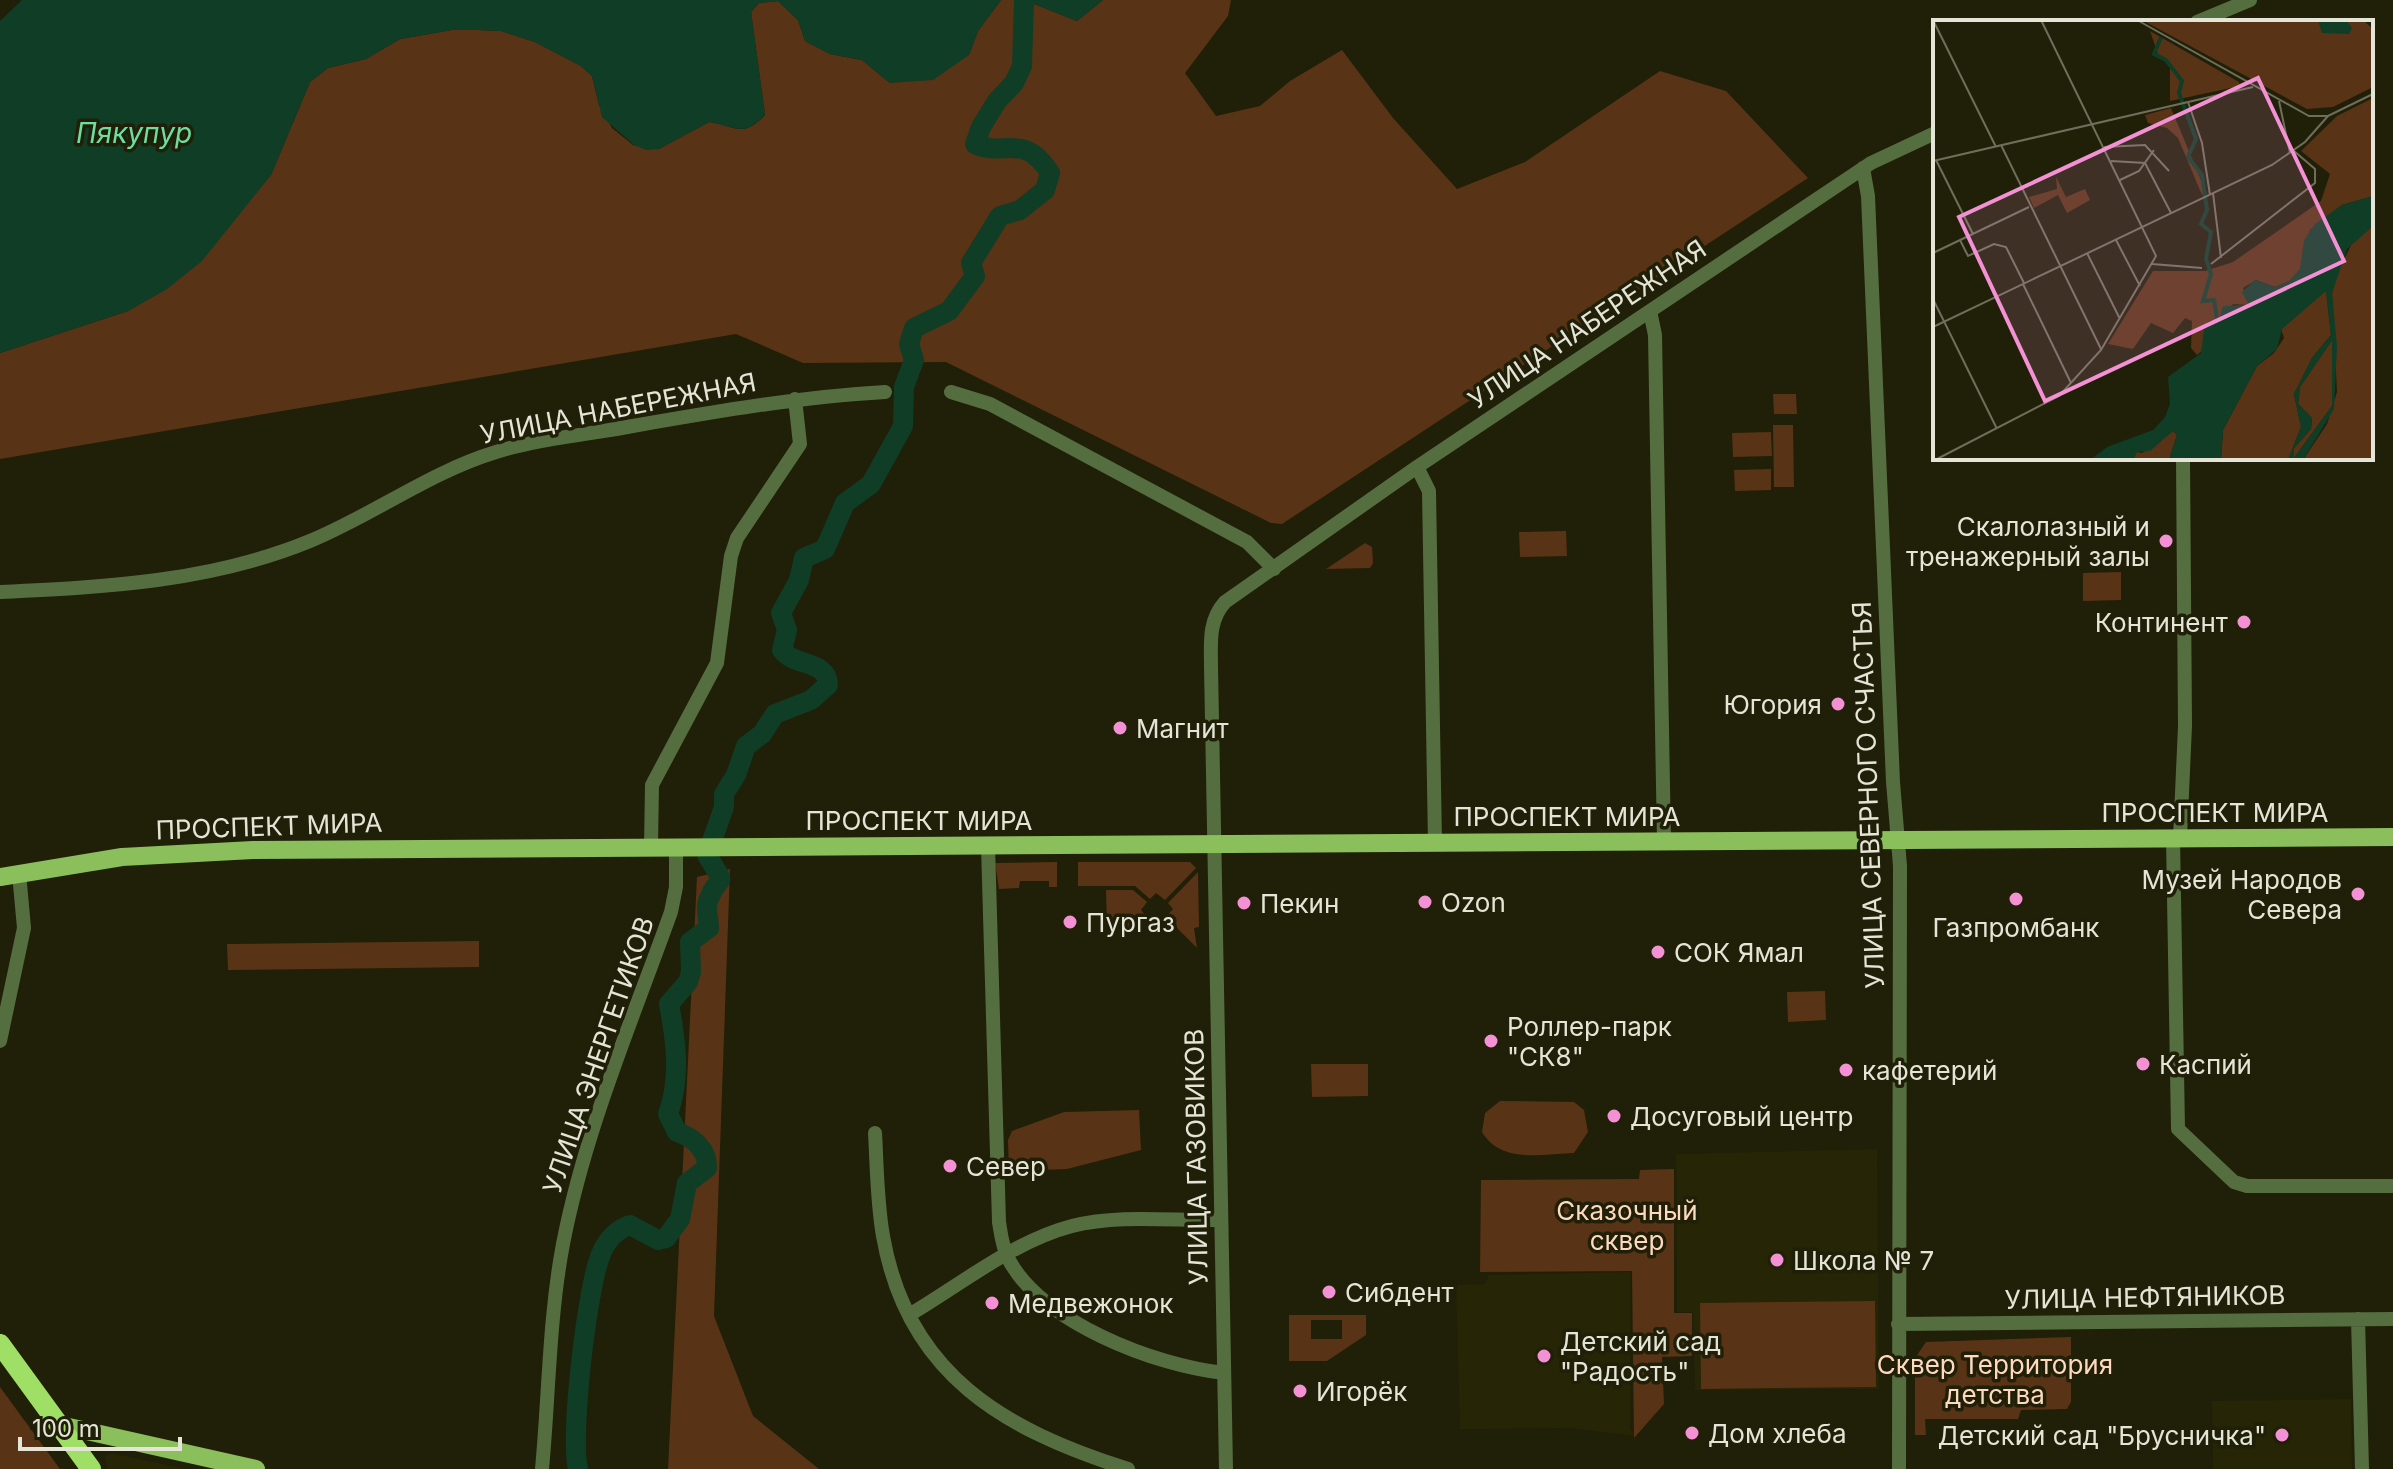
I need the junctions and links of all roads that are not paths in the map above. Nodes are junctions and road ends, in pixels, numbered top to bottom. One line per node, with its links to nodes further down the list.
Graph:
1 (2250, 0): 2 (street)
2 (2202, 20)
3 (1933, 134): 4 (street, УЛИЦА НАБЕРЕЖНАЯ)
4 (1863, 168): 5 (street, УЛИЦА НАБЕРЕЖНАЯ); 15 (street, УЛИЦА СЕВЕРНОГО СЧАСТЬЯ)
5 (1650, 311): 10 (street, УЛИЦА НАБЕРЕЖНАЯ); 16 (street)
6 (885, 392): 8 (street, УЛИЦА НАБЕРЕЖНАЯ)
7 (951, 392): 11 (street)
8 (795, 399): 12 (street, УЛИЦА НАБЕРЕЖНАЯ); 20 (street)
9 (2183, 460): 14 (street)
10 (1417, 467): 11 (street, УЛИЦА НАБЕРЕЖНАЯ); 17 (street)
11 (1274, 569): 18 (street, УЛИЦА НАБЕРЕЖНАЯ)
12 (0, 592)
13 (2393, 837): 14 (main road, ПРОСПЕКТ МИРА)
14 (2176, 838): 15 (main road, ПРОСПЕКТ МИРА); 26 (street)
15 (1898, 840): 16 (main road, ПРОСПЕКТ МИРА); 32 (street, УЛИЦА СЕВЕРНОГО СЧАСТЬЯ)
16 (1664, 842): 17 (main road, ПРОСПЕКТ МИРА)
17 (1435, 843): 18 (main road, ПРОСПЕКТ МИРА)
18 (1213, 844): 19 (main road, ПРОСПЕКТ МИРА); 27 (street, УЛИЦА ГАЗОВИКОВ)
19 (988, 846): 21 (main road, ПРОСПЕКТ МИРА); 28 (street)
20 (651, 847): 21 (main road, ПРОСПЕКТ МИРА); 22 (main road, ПРОСПЕКТ МИРА)
21 (681, 847): 39 (street, УЛИЦА ЭНЕРГЕТИКОВ)
22 (19, 873): 23 (main road, ПРОСПЕКТ МИРА); 24 (street)
23 (0, 877)
24 (0, 1041)
25 (875, 1133): 29 (street)
26 (2393, 1186)
27 (1221, 1220): 28 (street); 34 (street, УЛИЦА ГАЗОВИКОВ)
28 (1007, 1256): 29 (street); 34 (street)
29 (909, 1315): 40 (street)
30 (2358, 1319): 31 (street, УЛИЦА НЕФТЯНИКОВ); 32 (street, УЛИЦА НЕФТЯНИКОВ); 43 (street)
31 (2393, 1319)
32 (1898, 1324): 42 (street, УЛИЦА СЕВЕРНОГО СЧАСТЬЯ)
33 (0, 1344): 35 (highway)
34 (1224, 1373): 41 (street, УЛИЦА ГАЗОВИКОВ)
35 (60, 1425): 36 (main road); 37 (highway)
36 (126, 1441): 37 (main road); 38 (main road)
37 (92, 1469)
38 (256, 1469)
39 (542, 1469)
40 (1128, 1469)
41 (1226, 1469)
42 (1899, 1469)
43 (2362, 1469)

